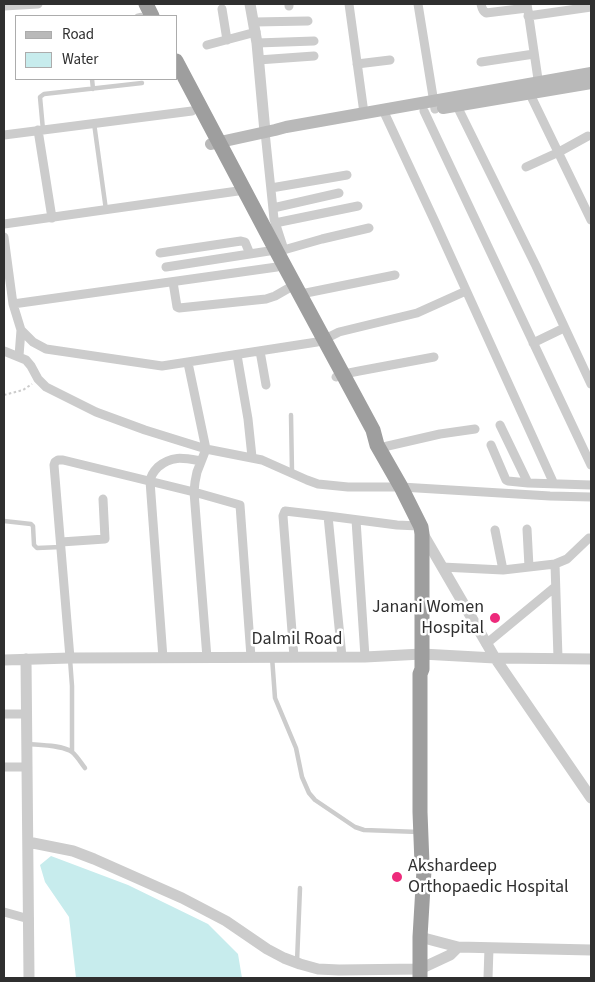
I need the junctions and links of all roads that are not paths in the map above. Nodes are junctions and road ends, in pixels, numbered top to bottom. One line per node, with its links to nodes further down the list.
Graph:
1 (30, 4): 2 (street); 7 (street)
2 (38, 4)
3 (250, 4): 12 (street)
4 (349, 4): 21 (street)
5 (418, 4): 31 (street)
6 (481, 4): 10 (street)
7 (4, 6)
8 (591, 6): 10 (street)
9 (222, 9): 13 (street)
10 (527, 9): 16 (street)
11 (308, 21): 12 (street)
12 (256, 32): 13 (street); 14 (street); 18 (street)
13 (228, 40): 15 (street)
14 (314, 41)
15 (207, 45)
16 (534, 54): 20 (street); 28 (street)
17 (314, 56): 18 (street)
18 (258, 60): 37 (street)
19 (390, 60): 21 (street)
20 (481, 62)
21 (357, 64): 34 (street)
22 (178, 66): 40 (highway)
23 (591, 73): 28 (main road)
24 (92, 80): 29 (lane)
25 (175, 80): 32 (highway)
26 (142, 83): 29 (lane)
27 (591, 83): 28 (main road)
28 (533, 88): 30 (main road); 31 (main road); 41 (street)
29 (93, 89): 36 (lane)
30 (457, 106): 31 (main road); 65 (street)
31 (431, 107): 33 (main road); 68 (street)
32 (192, 111): 35 (street); 40 (highway)
33 (385, 113): 34 (main road); 37 (main road); 63 (street)
34 (364, 114): 37 (main road)
35 (94, 124): 36 (street); 49 (lane)
36 (41, 130): 38 (street); 50 (street)
37 (270, 131): 40 (main road); 44 (street)
38 (4, 134)
39 (588, 136): 41 (street)
40 (215, 143): 45 (highway)
41 (559, 152): 42 (street); 51 (street)
42 (526, 167)
43 (347, 175): 44 (street)
44 (271, 188): 48 (street)
45 (241, 190): 49 (street); 58 (highway)
46 (340, 193): 48 (street)
47 (358, 206): 52 (street)
48 (273, 208): 52 (street)
49 (106, 210): 50 (street)
50 (52, 218): 53 (street)
51 (591, 220)
52 (275, 223): 58 (street)
53 (4, 224)
54 (369, 228): 58 (street)
55 (4, 238): 64 (street)
56 (160, 253): 57 (street)
57 (250, 254): 58 (street); 59 (street)
58 (276, 255): 61 (street); 62 (highway)
59 (166, 267)
60 (395, 275): 62 (street)
61 (173, 282): 62 (street); 64 (street)
62 (295, 291): 67 (highway)
63 (466, 291): 67 (street); 90 (street)
64 (13, 304): 66 (street)
65 (564, 328): 68 (street); 76 (street)
66 (21, 330): 72 (street); 74 (street)
67 (321, 340): 70 (street); 75 (highway)
68 (533, 343): 86 (street)
69 (4, 351): 72 (street)
70 (260, 351): 71 (street); 77 (street)
71 (237, 355): 74 (street); 84 (street)
72 (19, 356): 83 (street)
73 (434, 357): 75 (street)
74 (188, 363): 83 (street)
75 (340, 376): 82 (highway)
76 (591, 384)
77 (266, 385)
78 (291, 415): 87 (lane)
79 (500, 425): 89 (street)
80 (475, 428): 82 (street)
81 (492, 445): 89 (street)
82 (378, 446): 92 (highway)
83 (206, 449): 84 (street); 85 (street)
84 (252, 457): 87 (street)
85 (200, 462): 88 (street); 93 (street)
86 (591, 465)
87 (292, 474): 92 (street)
88 (150, 481): 93 (street); 103 (street); 115 (street)
89 (528, 483): 90 (street)
90 (554, 484): 91 (street)
91 (591, 485)
92 (401, 487): 94 (street); 100 (highway)
93 (194, 492): 116 (street); 117 (street)
94 (591, 497)
95 (103, 499): 103 (street)
96 (328, 516): 97 (street); 111 (street); 112 (street)
97 (356, 520): 100 (street); 113 (street)
98 (4, 521): 103 (lane)
99 (527, 529): 106 (street)
100 (421, 530): 105 (street); 123 (highway)
101 (495, 530): 107 (street)
102 (589, 538): 104 (street)
103 (61, 544): 114 (street)
104 (555, 564): 106 (street); 108 (street)
105 (442, 567): 107 (street); 109 (street)
106 (529, 567): 107 (street)
107 (503, 570)
108 (555, 587): 109 (street); 119 (street)
109 (486, 644): 118 (street)
110 (272, 657): 111 (street, Dalmil Road); 117 (street, Dalmil Road); 133 (lane)
111 (294, 657): 112 (street, Dalmil Road)
112 (342, 657): 113 (street, Dalmil Road)
113 (364, 657): 123 (street, Dalmil Road)
114 (70, 658): 115 (street, Dalmil Road); 121 (street, Dalmil Road); 127 (lane)
115 (163, 658): 116 (street, Dalmil Road)
116 (207, 658): 117 (street, Dalmil Road)
117 (251, 658)
118 (495, 658): 119 (street, Dalmil Road); 123 (street, Dalmil Road); 131 (street)
119 (558, 658): 120 (street, Dalmil Road)
120 (591, 658)
121 (26, 659): 122 (street, Dalmil Road); 125 (street)
122 (4, 660)
123 (422, 662): 132 (highway)
124 (4, 714): 125 (street)
125 (26, 714): 126 (street)
126 (27, 744): 127 (lane); 129 (street)
127 (72, 752): 130 (lane)
128 (4, 767): 129 (street)
129 (27, 767): 134 (street)
130 (85, 768)
131 (591, 798)
132 (424, 812): 133 (highway); 135 (highway)
133 (421, 832): 135 (highway)
134 (28, 842): 138 (street); 143 (street)
135 (424, 870): 139 (highway)
136 (300, 888): 143 (lane)
137 (4, 912): 138 (street)
138 (29, 919): 145 (street)
139 (420, 937): 140 (street); 144 (highway)
140 (458, 948): 141 (street); 144 (street)
141 (490, 948): 142 (street); 146 (street)
142 (591, 950)
143 (297, 963): 144 (street)
144 (420, 974)
145 (29, 978)
146 (488, 978)

